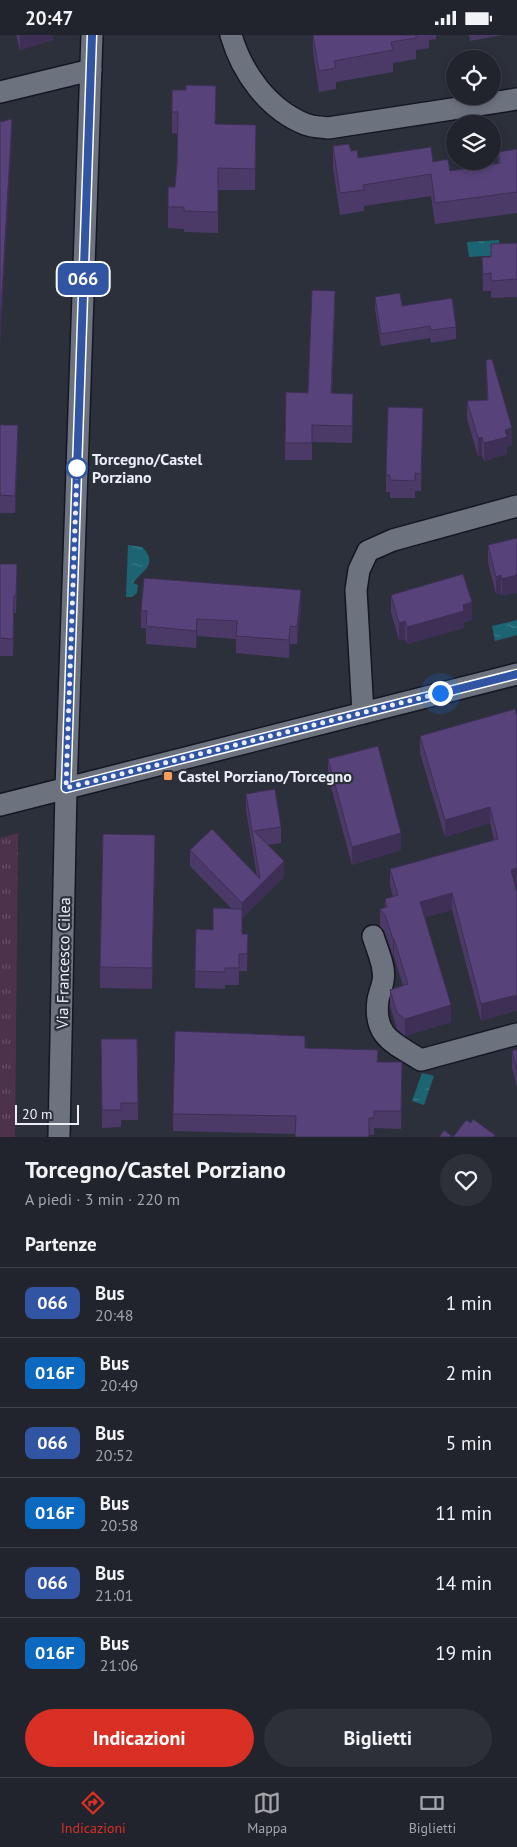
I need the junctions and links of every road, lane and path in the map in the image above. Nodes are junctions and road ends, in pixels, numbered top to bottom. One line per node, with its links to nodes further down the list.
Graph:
1 (92, 35): 3 (street, Via Francesco Cilea)
2 (231, 35): 5 (street)
3 (91, 70): 4 (street); 9 (street, Via Francesco Cilea)
4 (0, 92)
5 (517, 99)
6 (517, 506): 8 (street)
7 (517, 674): 8 (street)
8 (363, 713): 9 (street)
9 (66, 788): 10 (street); 13 (street, Via Francesco Cilea)
10 (0, 805)
11 (373, 936): 12 (street)
12 (517, 1034)
13 (60, 1137)

